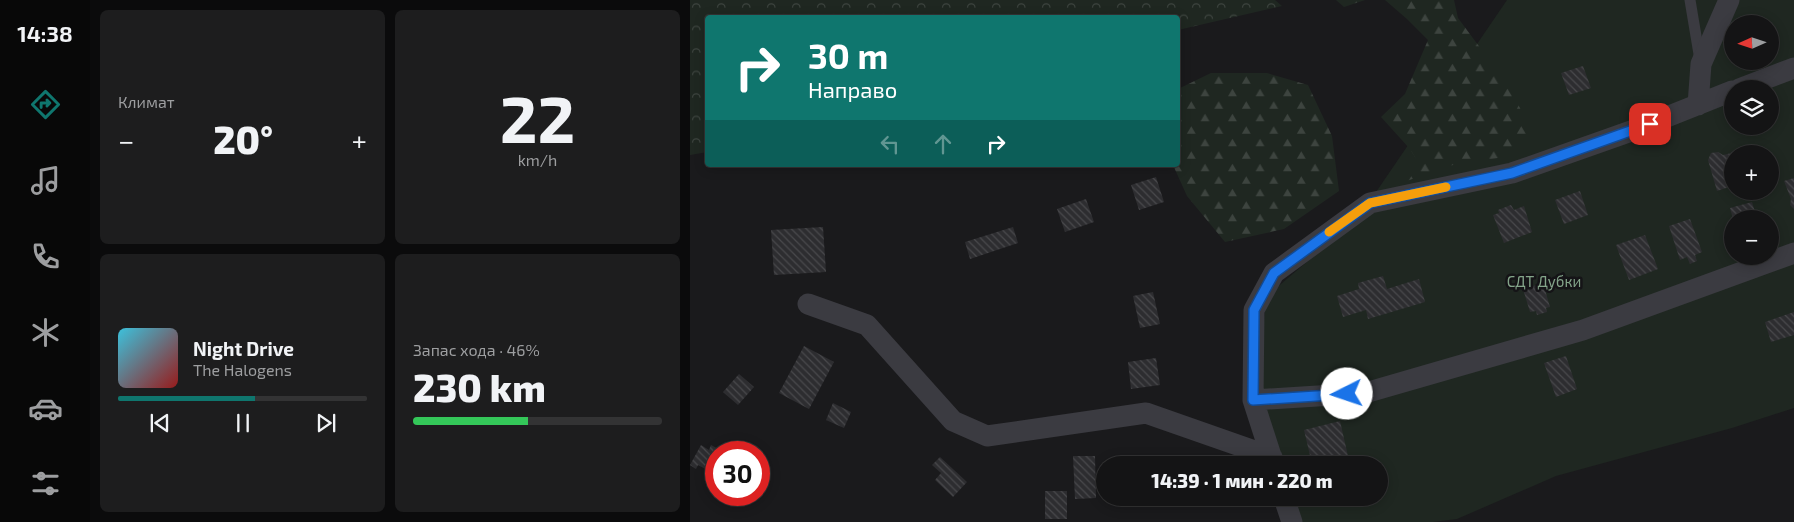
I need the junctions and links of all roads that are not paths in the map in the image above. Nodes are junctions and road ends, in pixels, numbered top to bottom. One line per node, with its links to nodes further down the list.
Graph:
1 (1690, 0): 3 (lane)
2 (1729, 0): 3 (street)
3 (1701, 64): 7 (street)
4 (1790, 74): 5 (street)
5 (1770, 80)
6 (1724, 94): 7 (street)
7 (1698, 105): 10 (street)
8 (1794, 253): 10 (street)
9 (808, 304): 11 (street)
10 (1253, 400): 12 (street)
11 (1260, 456)
12 (1271, 456)
13 (1287, 506): 14 (street)
14 (1292, 522)

